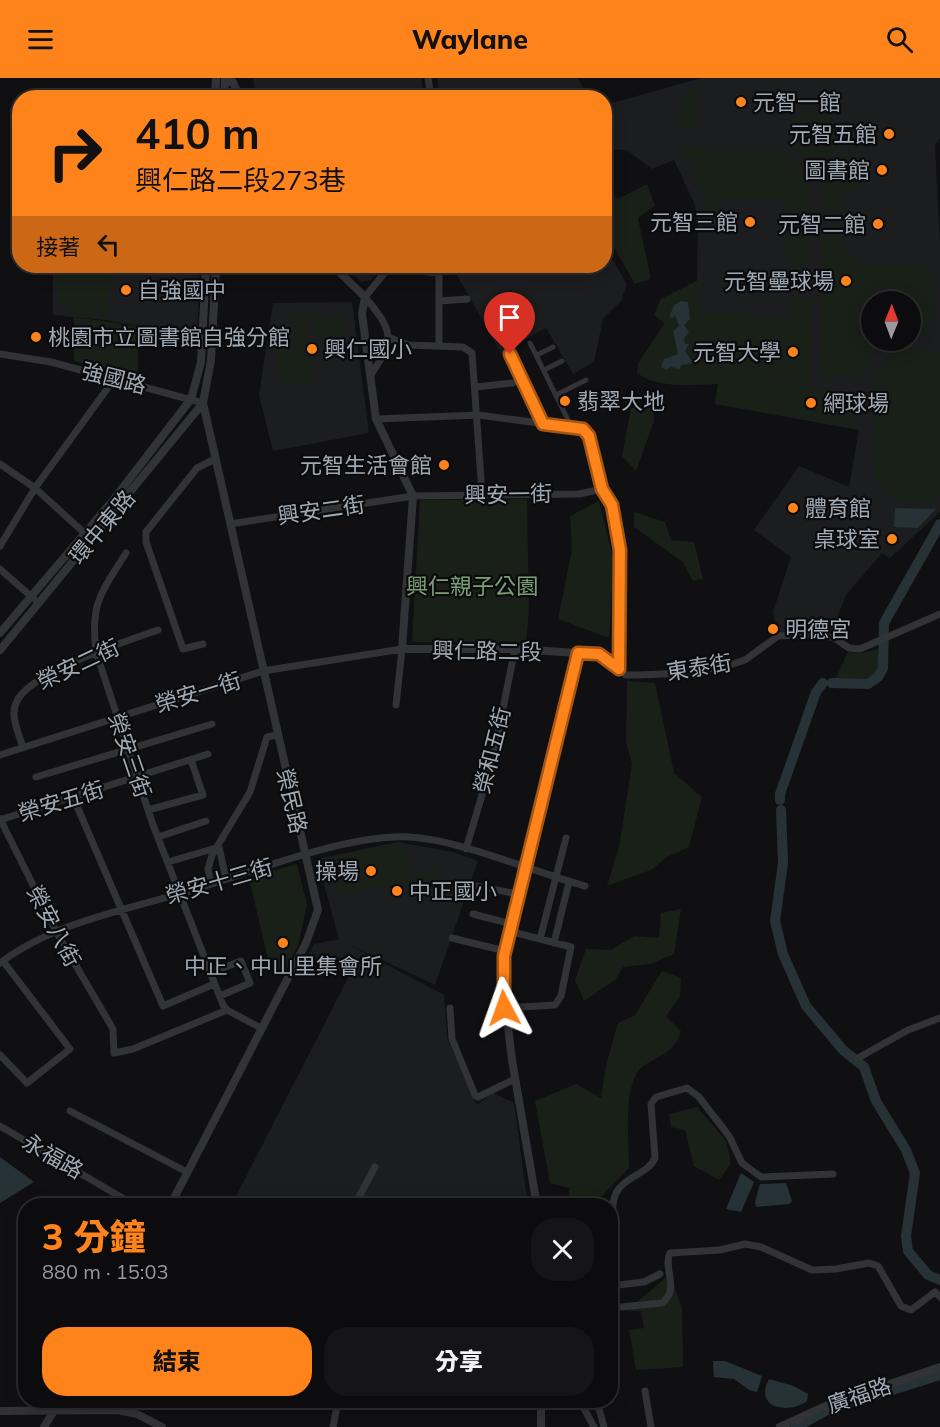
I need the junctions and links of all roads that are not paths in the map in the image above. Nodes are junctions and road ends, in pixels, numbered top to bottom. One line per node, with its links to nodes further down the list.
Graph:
1 (221, 81): 2 (street)
2 (236, 90)
3 (206, 273): 26 (street)
4 (216, 273): 27 (street, 榮民路)
5 (340, 273): 8 (street)
6 (384, 273): 8 (street)
7 (439, 273): 10 (street)
8 (365, 297): 11 (street); 20 (street, 興仁路二段)
9 (467, 299): 10 (street)
10 (439, 301): 13 (street)
11 (390, 338): 13 (street); 20 (street)
12 (530, 343): 17 (street)
13 (439, 346): 24 (street)
14 (552, 347): 17 (street)
15 (0, 354): 21 (street, 強國路)
16 (510, 354): 30 (street)
17 (537, 355): 19 (street)
18 (562, 361): 19 (street)
19 (544, 370): 25 (street)
20 (370, 376): 29 (street, 興仁路二段)
21 (115, 378): 26 (street, 強國路); 34 (street)
22 (586, 380): 25 (street)
23 (513, 384): 24 (street)
24 (476, 387): 28 (street)
25 (556, 395): 31 (street)
26 (191, 399): 27 (street); 39 (street, 環中東路)
27 (202, 403): 32 (street, 榮民路); 40 (street, 環中東路)
28 (478, 415): 29 (street); 30 (street); 36 (street)
29 (376, 419): 37 (street, 興仁路二段)
30 (543, 424): 31 (street)
31 (572, 428): 35 (street)
32 (215, 459): 38 (street, 榮民路); 49 (street)
33 (0, 464): 34 (street)
34 (35, 488): 39 (street); 41 (street)
35 (602, 489): 36 (street, 興安一街); 55 (street)
36 (482, 494): 37 (street, 興安一街)
37 (413, 496): 38 (street, 興安二街); 50 (street, 興仁路二段)
38 (230, 524): 56 (street, 榮民路)
39 (85, 533): 40 (street); 44 (street, 環中東路)
40 (92, 540): 45 (street, 環中東路)
41 (0, 546)
42 (126, 553): 53 (street, 榮安三街)
43 (0, 569): 44 (street)
44 (30, 595): 45 (street); 48 (street, 環中東路)
45 (38, 602): 52 (street, 環中東路)
46 (940, 614): 55 (street, 東泰街)
47 (158, 630): 53 (street, 榮安二街)
48 (0, 633)
49 (203, 644)
50 (402, 649): 51 (street, 興仁路二段); 56 (street, 榮安一街); 57 (street)
51 (515, 649): 54 (street, 興仁路二段); 75 (street, 榮和五街)
52 (0, 650)
53 (96, 652): 58 (street, 榮安三街); 61 (street, 榮安二街)
54 (578, 653): 55 (street); 78 (street, 興仁路二段)
55 (619, 669)
56 (263, 671): 58 (street, 榮安一街); 60 (street, 榮民路)
57 (396, 705)
58 (117, 717): 61 (street, 榮安一街); 62 (street, 榮安三街)
59 (212, 724): 62 (street)
60 (277, 735): 74 (street); 76 (street, 榮民路)
61 (23, 748): 64 (street, 榮安一街)
62 (128, 748): 66 (street); 67 (street, 榮安三街)
63 (208, 754): 65 (street, 榮安五街)
64 (0, 755)
65 (191, 760): 67 (street, 榮安五街); 69 (street)
66 (36, 777)
67 (137, 777): 68 (street, 榮安五街); 69 (street, 榮安三街)
68 (73, 797): 70 (street, 榮安五街); 87 (street)
69 (148, 810): 72 (street, 榮安三街)
70 (0, 820): 90 (street, 榮安八街)
71 (206, 821): 72 (street)
72 (158, 837): 77 (street, 榮安三街)
73 (566, 838): 79 (street)
74 (219, 847): 77 (street); 80 (street); 82 (street)
75 (466, 849): 76 (street, 榮安十三街); 78 (street, 榮安十三街)
76 (305, 856): 80 (street, 榮安十三街); 103 (street, 榮民路)
77 (168, 862): 85 (street, 榮安三街)
78 (524, 868): 79 (street, 榮安十三街); 86 (street, 興仁路二段)
79 (555, 878): 81 (street, 榮安十三街); 92 (street)
80 (226, 879): 82 (street, 榮安十三街)
81 (569, 882): 84 (street, 榮安十三街); 93 (street)
82 (211, 884): 85 (street, 榮安十三街)
83 (476, 886): 86 (street)
84 (585, 886)
85 (181, 893): 87 (street, 榮安十三街); 96 (street, 榮安三街)
86 (518, 894): 89 (street, 興仁路二段)
87 (122, 910): 90 (street, 榮安十三街); 97 (street)
88 (473, 914): 89 (street)
89 (510, 928): 92 (street); 94 (street, 興仁路二段)
90 (57, 933): 95 (street, 榮安十三街); 101 (street, 榮安八街)
91 (452, 938): 94 (street)
92 (540, 939): 93 (street)
93 (554, 943): 100 (street)
94 (505, 951): 100 (street, 興仁路二段)
95 (1, 962): 104 (street)
96 (210, 973): 97 (street, 榮安三街); 98 (street)
97 (214, 984): 98 (street, 榮安三街)
98 (220, 996): 101 (street, 榮安三街)
99 (450, 1008): 106 (street)
100 (504, 1008): 106 (street, 興仁路二段)
101 (228, 1010): 103 (street)
102 (940, 1018): 105 (street)
103 (261, 1028): 110 (street, 榮民路)
104 (0, 1055)
105 (858, 1058)
106 (515, 1079): 115 (street, 興仁路二段)
107 (70, 1111): 110 (street)
108 (0, 1125): 112 (street, 永福路)
109 (375, 1167): 114 (street)
110 (187, 1172): 113 (street, 榮民路)
111 (834, 1174): 116 (street)
112 (123, 1198)
113 (174, 1198)
114 (358, 1198)
115 (536, 1198)
116 (615, 1198)
117 (660, 1274): 118 (street)
118 (618, 1285)
119 (940, 1297): 120 (street)
120 (618, 1307)
121 (940, 1367): 138 (street, 廣福路)
122 (645, 1391): 137 (street)
123 (29, 1408): 130 (street)
124 (56, 1408): 131 (street)
125 (94, 1408): 132 (street)
126 (337, 1408): 133 (street)
127 (541, 1408): 134 (street)
128 (584, 1408): 135 (street)
129 (599, 1408): 136 (street)
130 (0, 1411)
131 (44, 1427)
132 (162, 1427)
133 (333, 1427)
134 (541, 1427)
135 (594, 1427)
136 (604, 1427)
137 (651, 1427)
138 (780, 1427)

